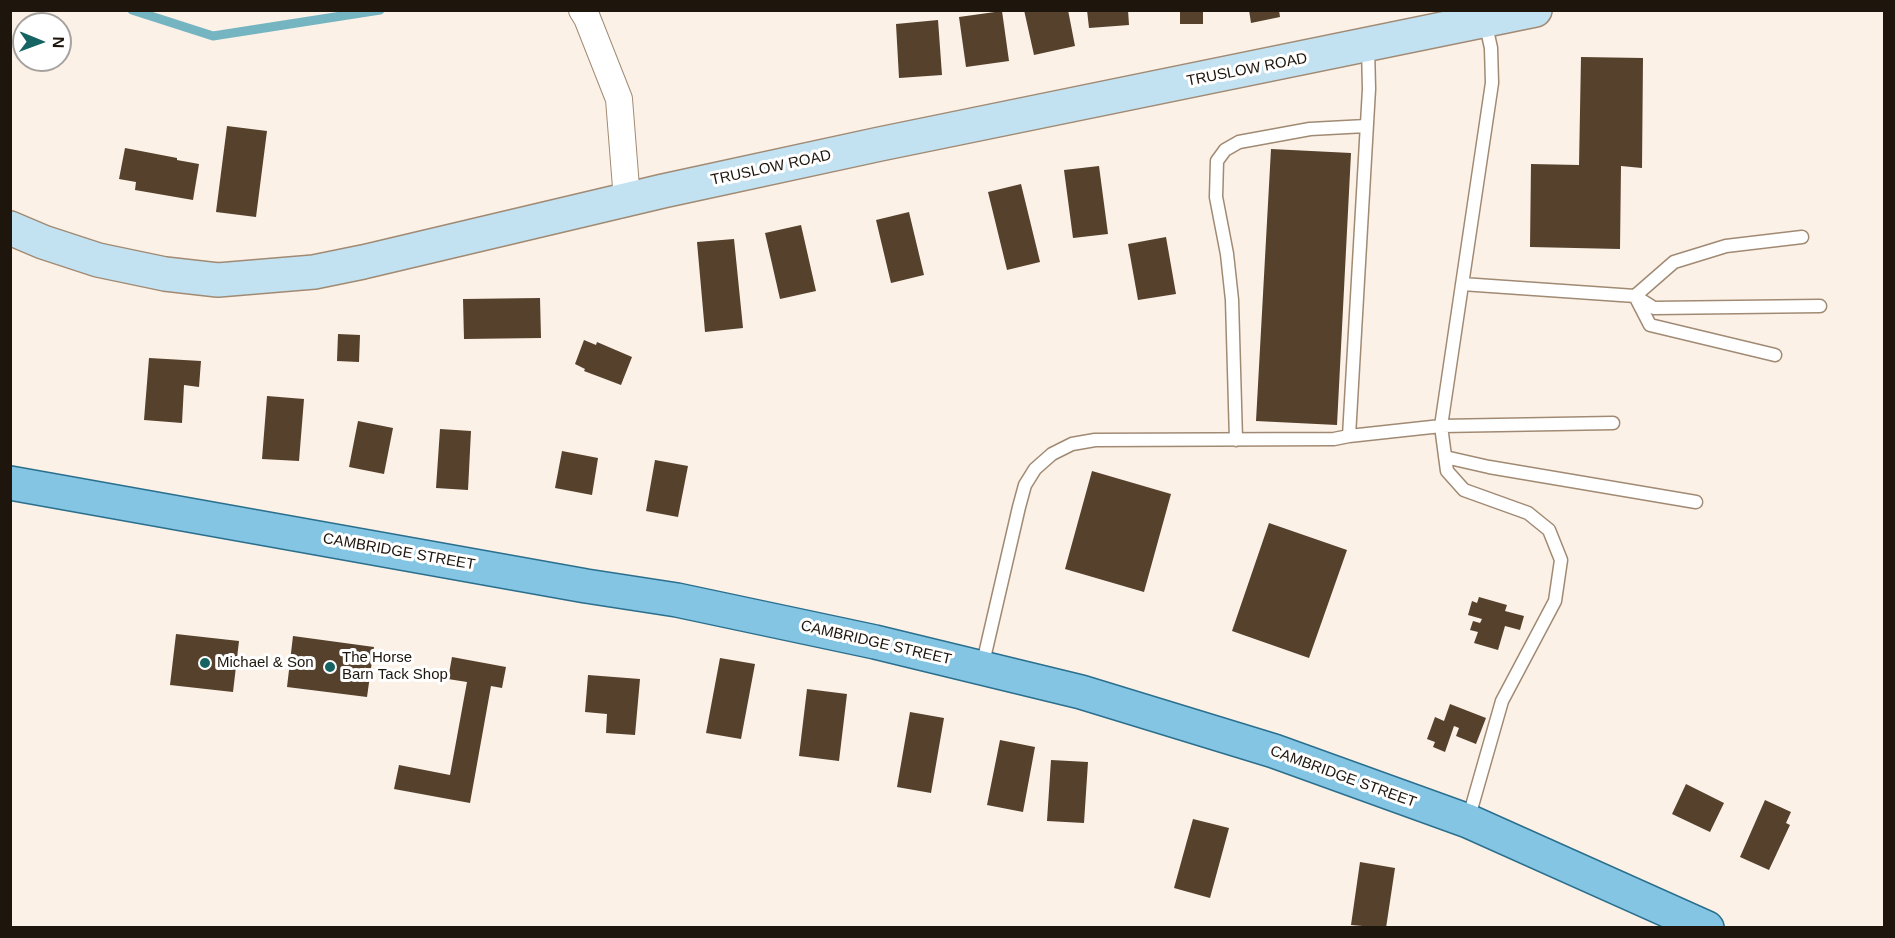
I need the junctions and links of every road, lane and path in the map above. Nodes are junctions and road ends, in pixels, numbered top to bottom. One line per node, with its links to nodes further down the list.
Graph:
1 (1535, 10): 3 (street, TRUSLOW ROAD)
2 (585, 14): 6 (street)
3 (1485, 21): 4 (street, TRUSLOW ROAD); 9 (lane)
4 (1368, 46): 5 (lane); 6 (street, TRUSLOW ROAD)
5 (1366, 126): 15 (lane); 16 (lane)
6 (627, 200): 7 (street, TRUSLOW ROAD)
7 (10, 228)
8 (1802, 237): 10 (lane)
9 (1462, 284): 10 (lane); 14 (lane)
10 (1635, 296): 11 (lane); 12 (lane)
11 (1820, 306)
12 (1775, 355)
13 (1613, 423): 14 (lane)
14 (1441, 426): 15 (lane); 17 (lane)
15 (1348, 436): 16 (lane)
16 (1236, 440): 20 (lane)
17 (1445, 457): 19 (lane); 21 (lane)
18 (10, 483): 20 (main road, CAMBRIDGE STREET)
19 (1696, 502)
20 (982, 668): 21 (main road, CAMBRIDGE STREET)
21 (1468, 822): 22 (main road, CAMBRIDGE STREET)
22 (1707, 927)

